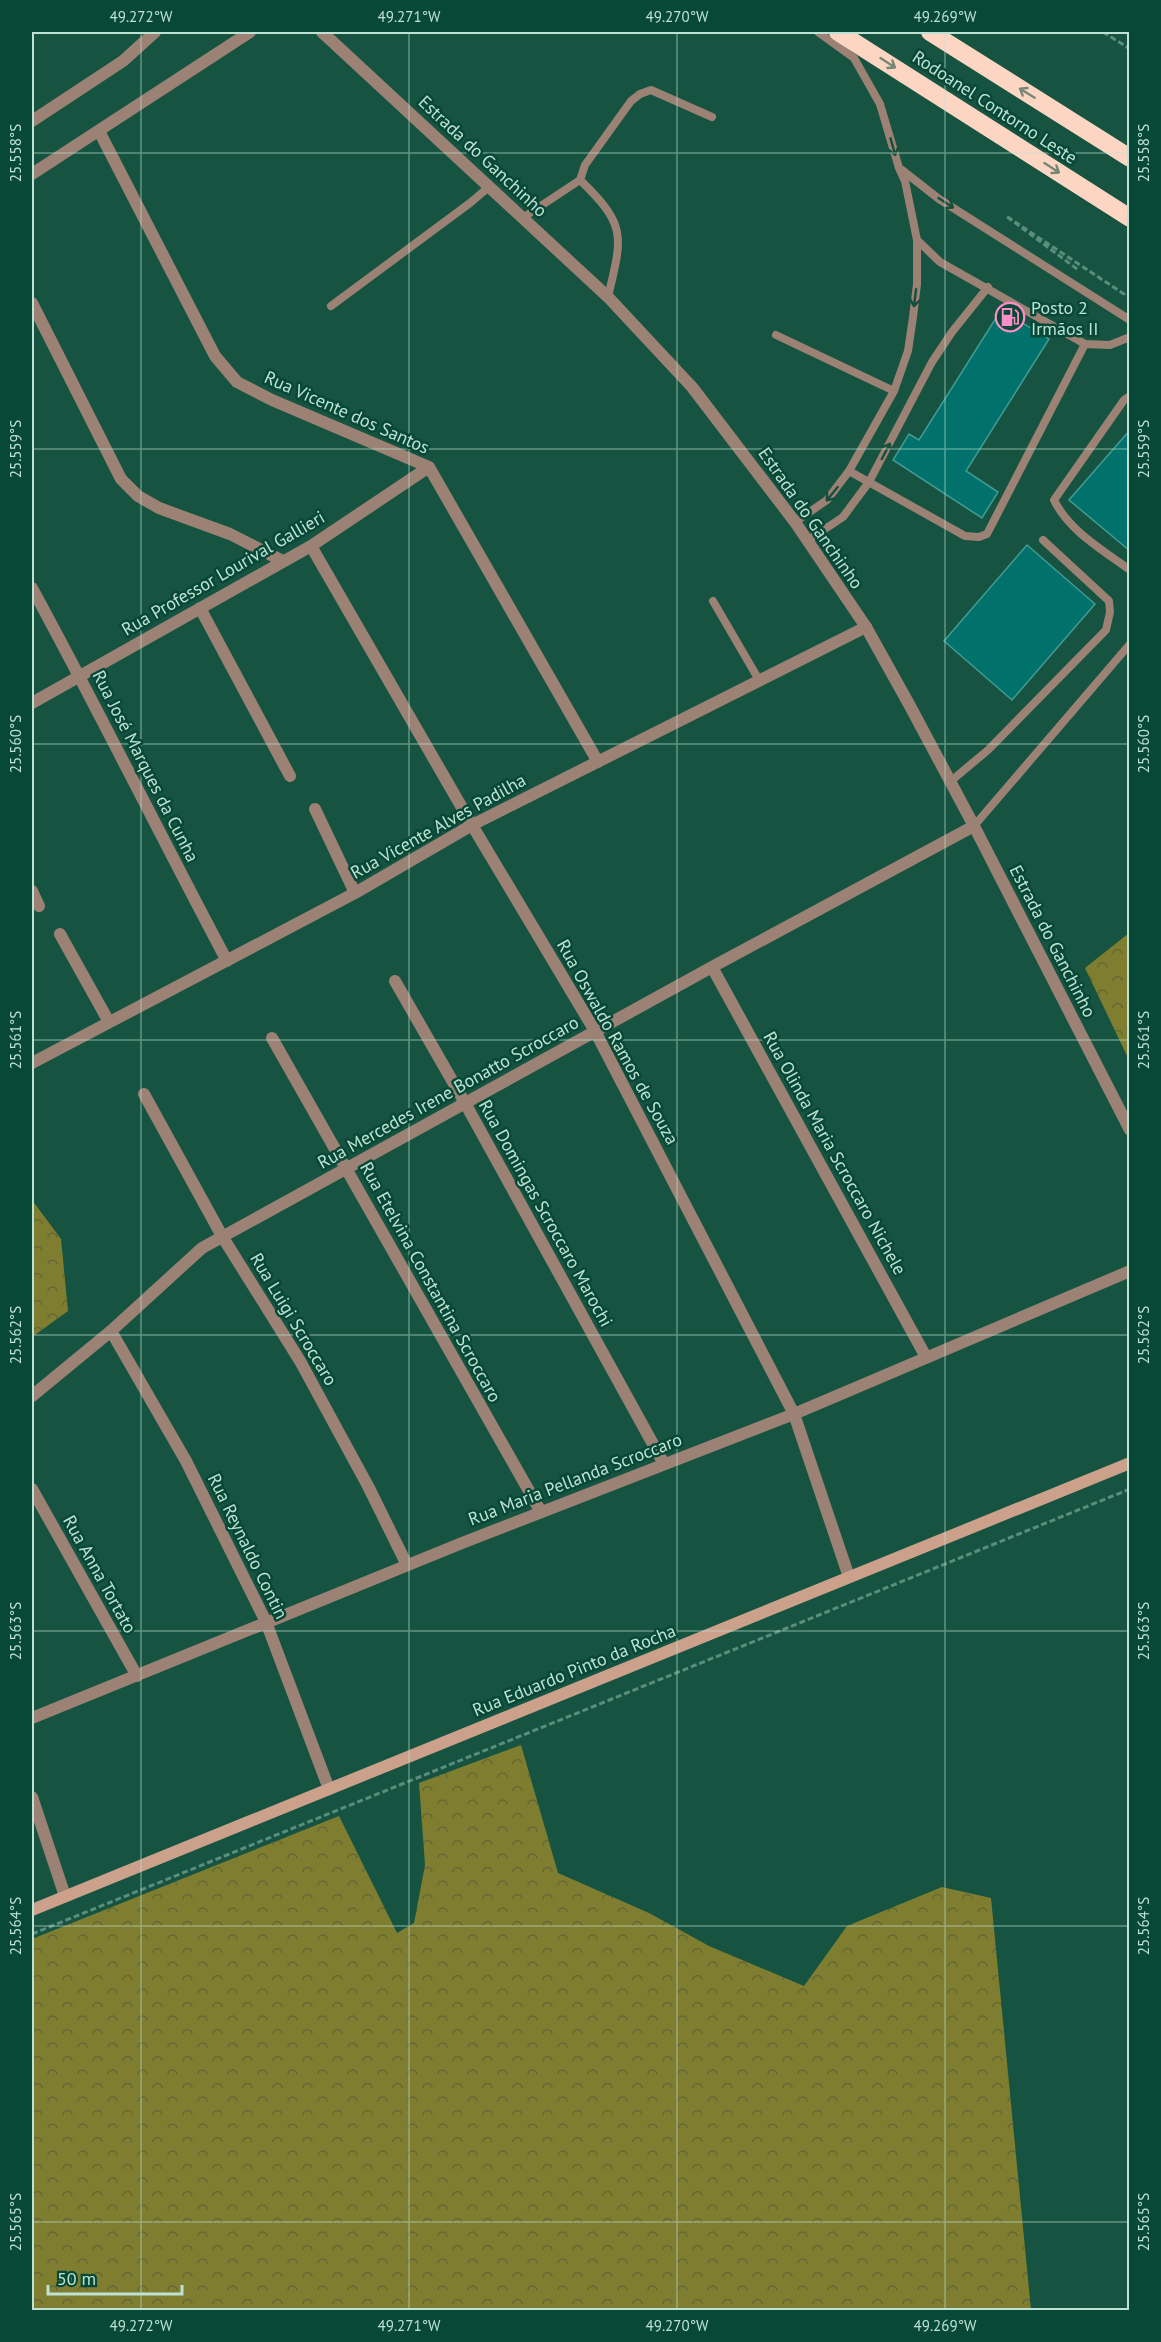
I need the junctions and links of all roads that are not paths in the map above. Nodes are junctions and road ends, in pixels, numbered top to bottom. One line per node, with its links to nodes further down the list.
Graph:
1 (155, 32): 8 (street)
2 (250, 32): 9 (street)
3 (322, 32): 14 (street, Estrada do Ganchinho)
4 (818, 32): 11 (lane, one-way to 11)
5 (838, 32): 16 (highway, Rodoanel Contorno Leste, one-way to 16)
6 (930, 32): 10 (highway, Rodoanel Contorno Leste, one-way to 6)
7 (712, 117): 13 (lane)
8 (32, 121)
9 (99, 131): 12 (street); 28 (street, Rua Vicente dos Santos)
10 (1130, 158)
11 (899, 168): 17 (lane); 22 (lane, one-way to 22)
12 (32, 174)
13 (580, 180): 15 (lane); 19 (lane)
14 (490, 186): 15 (street, Estrada do Ganchinho); 21 (lane)
15 (524, 217): 19 (street, Estrada do Ganchinho)
16 (1130, 218)
17 (917, 240): 18 (lane); 26 (lane, one-way to 26)
18 (988, 287): 25 (lane); 30 (lane, one-way to 18)
19 (608, 297): 31 (street, Estrada do Ganchinho)
20 (32, 303): 35 (street)
21 (331, 306)
22 (1130, 320)
23 (776, 335): 26 (lane)
24 (1130, 336): 25 (lane)
25 (1085, 344): 30 (lane)
26 (894, 391): 29 (lane)
27 (1130, 396): 36 (lane)
28 (429, 467): 34 (street, Rua Professor Lourival Gallieri); 45 (street, Rua Vicente dos Santos)
29 (849, 471): 30 (lane); 31 (lane, one-way to 31)
30 (869, 482): 33 (lane)
31 (795, 522): 33 (street, Estrada do Ganchinho)
32 (1043, 540): 47 (lane)
33 (807, 541): 40 (street, Estrada do Ganchinho)
34 (311, 546): 35 (street, Rua Professor Lourival Gallieri); 49 (street, Rua Oswaldo Ramos de Souza)
35 (283, 561): 39 (street, Rua Professor Lourival Gallieri)
36 (1130, 570)
37 (32, 588): 42 (street, Rua José Marques da Cunha)
38 (713, 601): 43 (lane)
39 (200, 608): 42 (street, Rua Professor Lourival Gallieri); 46 (street)
40 (866, 627): 43 (street, Rua Vicente Alves Padilha); 47 (street, Estrada do Ganchinho)
41 (1130, 644): 50 (lane)
42 (80, 676): 44 (street, Rua Professor Lourival Gallieri); 55 (street, Rua José Marques da Cunha)
43 (759, 680): 45 (street, Rua Vicente Alves Padilha)
44 (32, 703)
45 (598, 762): 49 (street, Rua Vicente Alves Padilha)
46 (290, 776)
47 (951, 781): 50 (street, Estrada do Ganchinho)
48 (315, 809): 52 (street)
49 (472, 825): 52 (street, Rua Vicente Alves Padilha); 59 (street, Rua Oswaldo Ramos de Souza)
50 (974, 826): 56 (street, Rua Mercedes Irene Bonatto Scroccaro); 64 (street, Estrada do Ganchinho)
51 (32, 891): 53 (street)
52 (355, 892): 55 (street, Rua Vicente Alves Padilha)
53 (39, 906)
54 (60, 934): 58 (street)
55 (227, 961): 58 (street, Rua Vicente Alves Padilha)
56 (712, 967): 59 (street, Rua Mercedes Irene Bonatto Scroccaro); 69 (street, Rua Olinda Maria Scroccaro Nichele)
57 (394, 981): 63 (street, Rua Domingas Scroccaro Marochi)
58 (109, 1022): 61 (street, Rua Vicente Alves Padilha)
59 (595, 1031): 63 (street, Rua Mercedes Irene Bonatto Scroccaro); 71 (street, Rua Oswaldo Ramos de Souza)
60 (272, 1038): 65 (street, Rua Etelvina Constantina Scroccaro)
61 (32, 1064)
62 (144, 1094): 66 (street, Rua Luigi Scroccaro)
63 (465, 1103): 65 (street, Rua Mercedes Irene Bonatto Scroccaro); 73 (street, Rua Domingas Scroccaro Marochi)
64 (1130, 1130)
65 (346, 1168): 66 (street, Rua Mercedes Irene Bonatto Scroccaro); 75 (street, Rua Etelvina Constantina Scroccaro)
66 (222, 1236): 68 (street, Rua Mercedes Irene Bonatto Scroccaro); 76 (street, Rua Luigi Scroccaro)
67 (1130, 1271): 69 (street, Rua Maria Pellanda Scroccaro)
68 (111, 1331): 70 (street, Rua Mercedes Irene Bonatto Scroccaro); 78 (street, Rua Reynaldo Contin)
69 (926, 1357): 71 (street, Rua Maria Pellanda Scroccaro)
70 (32, 1396)
71 (794, 1414): 73 (street, Rua Maria Pellanda Scroccaro); 77 (street, Rua Oswaldo Ramos de Souza)
72 (1130, 1463): 77 (main road, Rua Eduardo Pinto da Rocha)
73 (664, 1464): 75 (street, Rua Maria Pellanda Scroccaro)
74 (32, 1489): 79 (street, Rua Anna Tortato)
75 (541, 1512): 76 (street, Rua Maria Pellanda Scroccaro)
76 (407, 1565): 78 (street, Rua Maria Pellanda Scroccaro)
77 (849, 1577): 81 (main road, Rua Eduardo Pinto da Rocha)
78 (266, 1622): 79 (street, Rua Maria Pellanda Scroccaro); 81 (street, Rua Reynaldo Contin)
79 (137, 1676): 80 (street, Rua Maria Pellanda Scroccaro)
80 (32, 1718)
81 (329, 1789): 83 (main road, Rua Eduardo Pinto da Rocha)
82 (32, 1797): 83 (street)
83 (65, 1896): 84 (main road, Rua Eduardo Pinto da Rocha)
84 (32, 1910)

